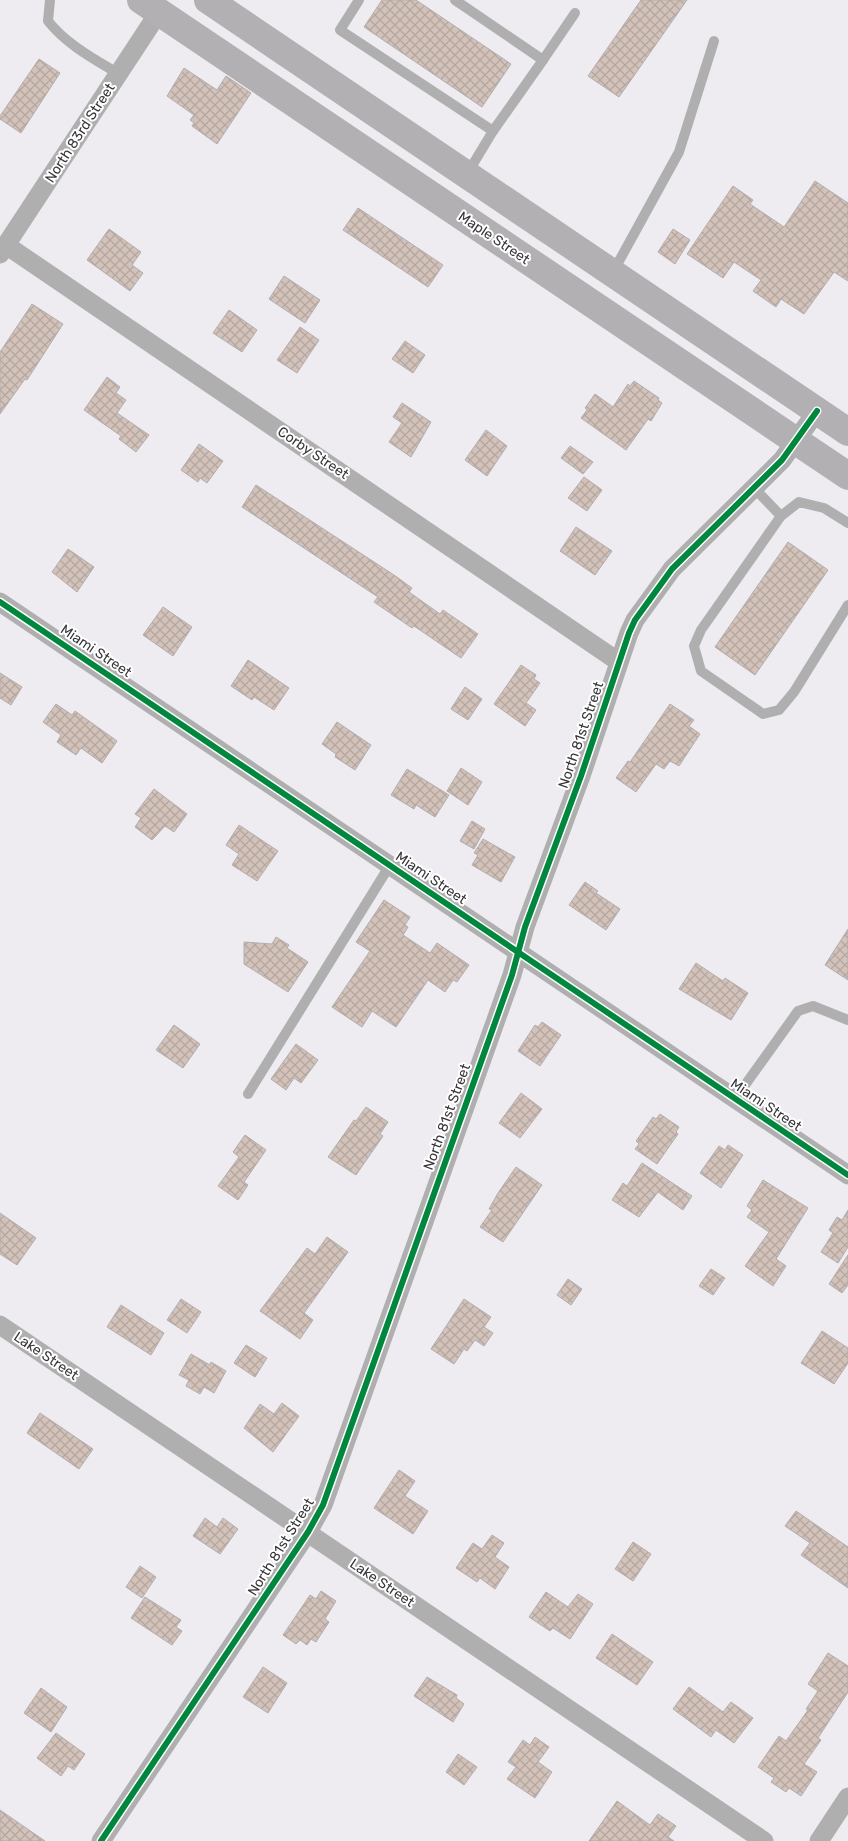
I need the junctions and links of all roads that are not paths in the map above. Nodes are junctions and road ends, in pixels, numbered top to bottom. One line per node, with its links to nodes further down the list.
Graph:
1 (50, 0): 9 (lane)
2 (208, 0): 11 (main road)
3 (359, 0): 10 (lane)
4 (455, 0): 8 (lane)
5 (150, 6): 9 (street, North 83rd Street); 16 (main road, Maple Street)
6 (575, 13): 8 (lane)
7 (714, 41): 13 (lane)
8 (543, 60): 10 (lane)
9 (118, 74): 12 (street, North 83rd Street)
10 (493, 131): 11 (lane)
11 (466, 174): 13 (main road)
12 (3, 250): 23 (street, Corby Street)
13 (613, 273): 14 (main road)
14 (817, 411): 15 (main road); 16 (street, North 81st Street)
15 (848, 432)
16 (797, 442): 17 (main road, Maple Street); 18 (street, North 81st Street)
17 (848, 476)
18 (755, 489): 19 (lane); 23 (street, North 81st Street)
19 (781, 516): 20 (lane); 22 (lane)
20 (848, 523)
21 (0, 602): 24 (street, Miami Street)
22 (848, 605)
23 (619, 662): 25 (street, North 81st Street)
24 (390, 865): 25 (street, Miami Street); 27 (lane)
25 (518, 951): 28 (street, Miami Street); 31 (street, North 81st Street)
26 (848, 1020): 28 (lane)
27 (248, 1094)
28 (735, 1099): 29 (street, Miami Street)
29 (848, 1175)
30 (0, 1325): 31 (street, Lake Street)
31 (308, 1532): 33 (street, North 81st Street); 34 (street, Lake Street)
32 (848, 1797): 35 (street)
33 (101, 1841)
34 (764, 1841)
35 (819, 1841)

